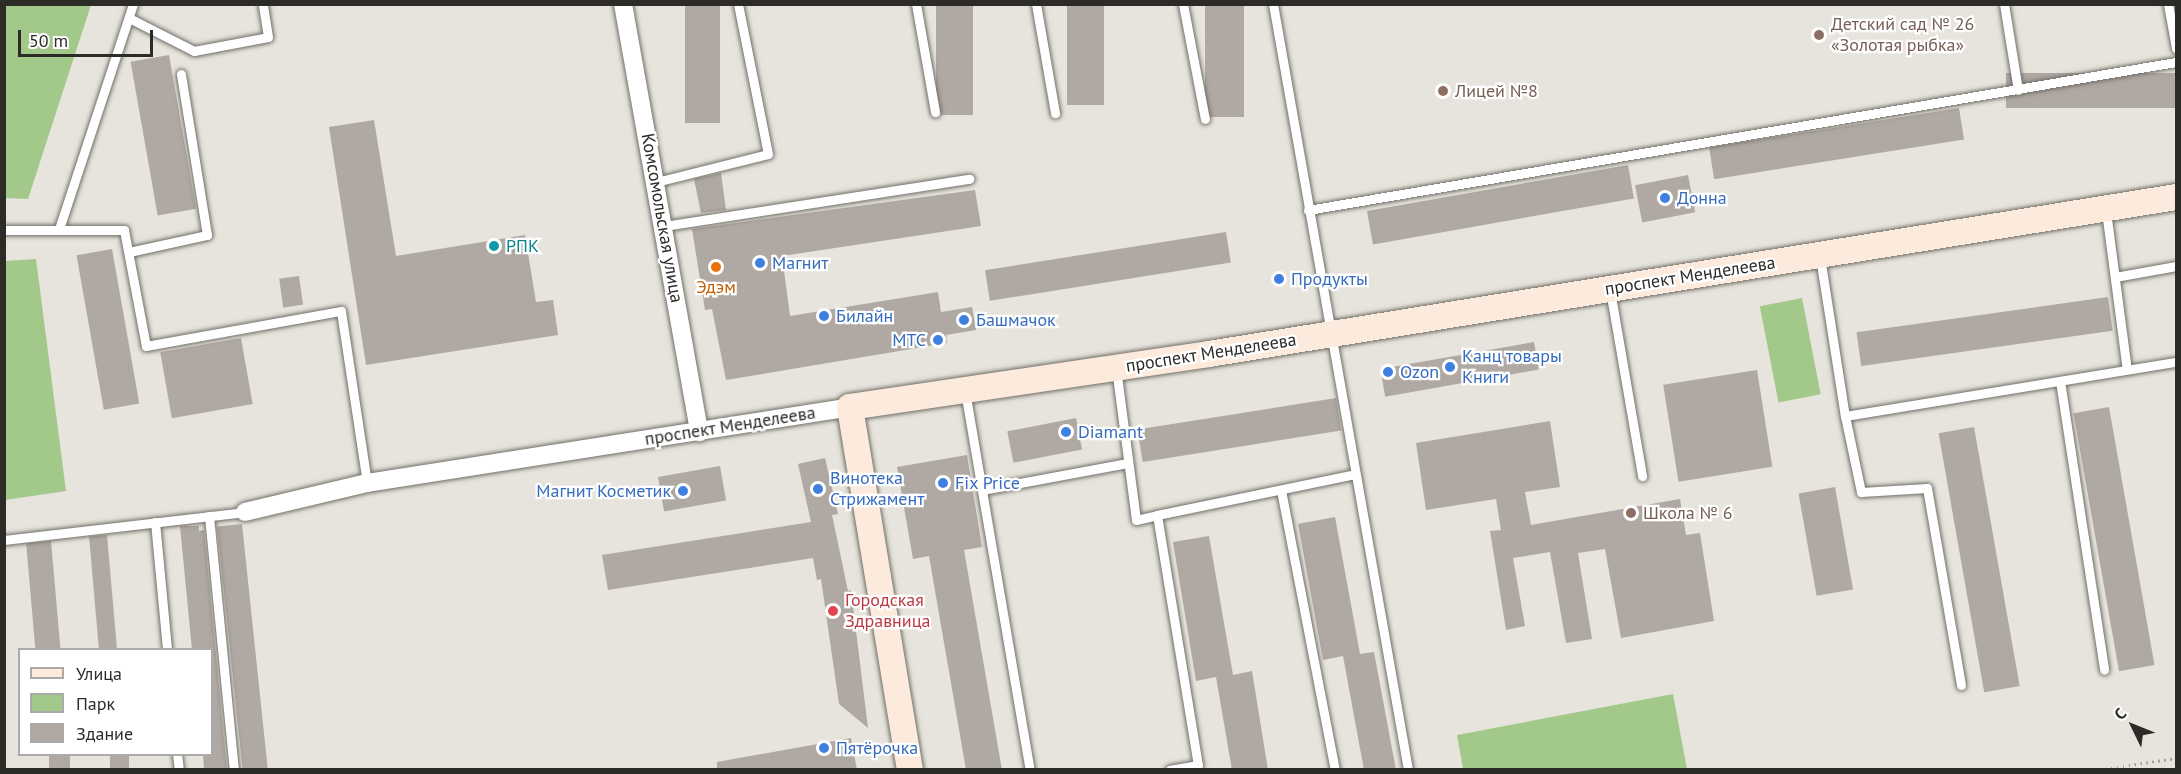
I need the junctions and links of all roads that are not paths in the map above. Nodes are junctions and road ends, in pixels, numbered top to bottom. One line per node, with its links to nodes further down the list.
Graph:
1 (133, 4): 11 (lane)
2 (263, 4): 11 (lane)
3 (623, 4): 20 (street, Комсомольская улица)
4 (738, 4): 20 (lane)
5 (916, 4): 16 (lane)
6 (1036, 4): 17 (lane)
7 (1183, 4): 18 (lane)
8 (1273, 4): 23 (lane)
9 (2004, 4): 15 (lane)
10 (2168, 4): 12 (lane)
11 (129, 18): 25 (lane)
12 (2176, 48)
13 (2176, 63): 15 (lane)
14 (181, 74): 27 (lane)
15 (2018, 90): 23 (lane)
16 (935, 112)
17 (1055, 113)
18 (1205, 118)
19 (969, 179): 24 (lane)
20 (656, 182): 24 (street, Комсомольская улица)
21 (2176, 196): 22 (street, проспект Менделеева)
22 (2106, 208): 28 (street, проспект Менделеева); 30 (lane)
23 (1308, 210): 32 (lane)
24 (664, 226): 40 (street, Комсомольская улица)
25 (59, 229): 26 (lane); 27 (lane)
26 (4, 231)
27 (129, 252): 44 (lane)
28 (1820, 255): 31 (street, проспект Менделеева); 39 (lane)
29 (2176, 266): 30 (lane)
30 (2115, 277): 35 (lane)
31 (1610, 289): 32 (street, проспект Менделеева); 43 (lane)
32 (1329, 335): 34 (street, проспект Менделеева); 42 (lane)
33 (2176, 362): 35 (lane)
34 (1116, 368): 37 (street, проспект Менделеева); 41 (lane)
35 (2127, 370): 36 (lane)
36 (2060, 381): 39 (lane); 53 (lane)
37 (965, 391): 38 (street, проспект Менделеева); 45 (lane)
38 (850, 407): 40 (street, проспект Менделеева); 56 (street)
39 (1845, 416): 54 (lane)
40 (699, 432): 44 (street, проспект Менделеева)
41 (1128, 463): 45 (lane); 48 (lane)
42 (1355, 474): 46 (lane); 60 (lane)
43 (1642, 477)
44 (367, 483): 47 (street, проспект Менделеева)
45 (982, 490): 57 (lane)
46 (1281, 490): 48 (lane); 59 (lane)
47 (245, 512): 49 (lane)
48 (1157, 515): 58 (lane)
49 (209, 516): 50 (lane); 55 (lane)
50 (155, 522): 51 (lane); 52 (lane)
51 (4, 540)
52 (167, 648)
53 (2104, 670)
54 (1961, 685)
55 (234, 770)
56 (910, 770)
57 (1030, 770)
58 (1169, 770)
59 (1335, 770)
60 (1408, 770)

